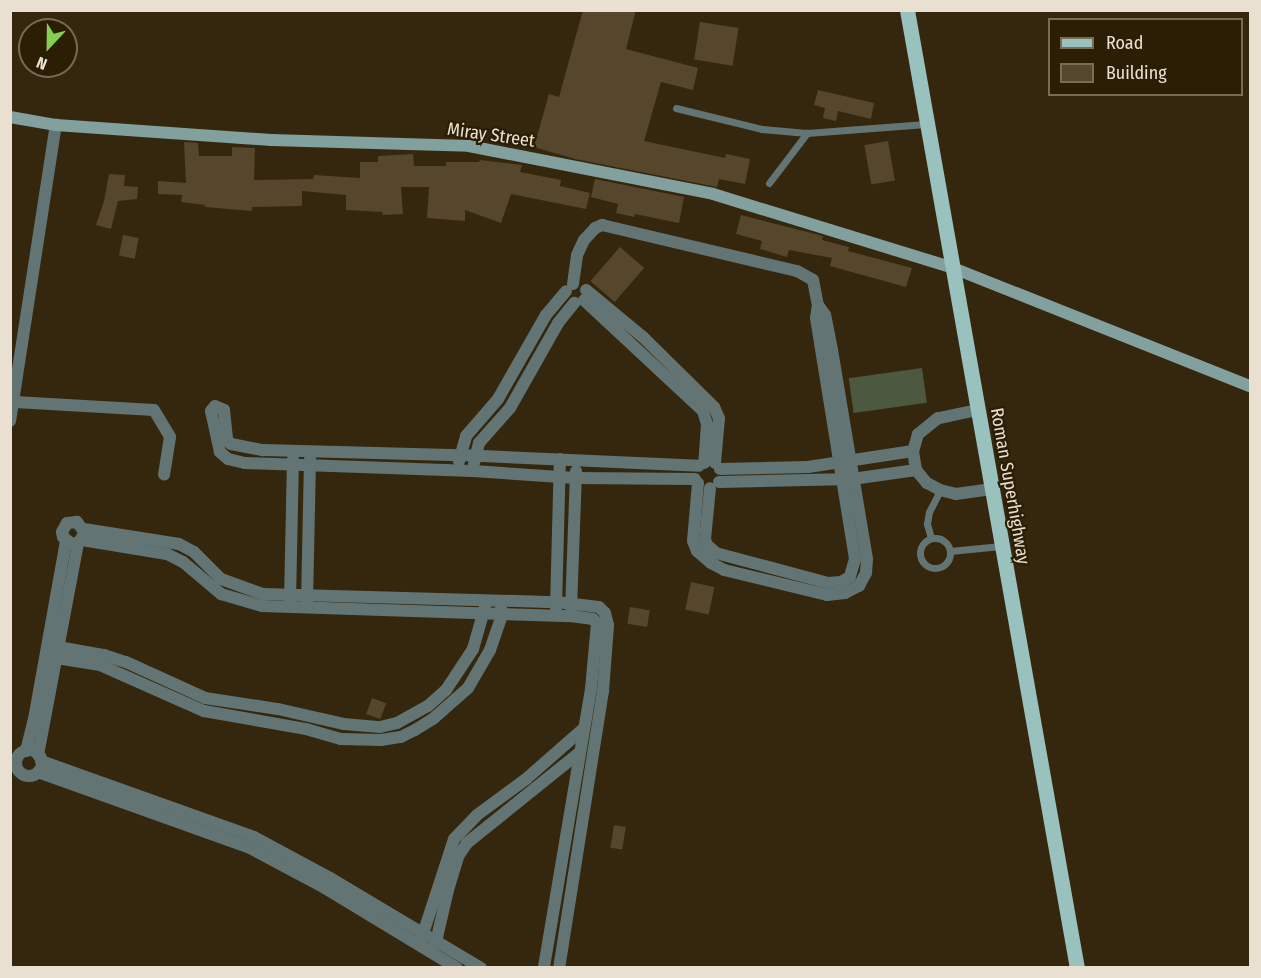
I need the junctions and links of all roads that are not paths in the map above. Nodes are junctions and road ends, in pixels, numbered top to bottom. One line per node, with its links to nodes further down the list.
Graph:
1 (907, 10): 4 (main road, Roman Superhighway)
2 (676, 108): 6 (lane)
3 (10, 117): 5 (street, Miray Street)
4 (926, 124): 6 (lane); 8 (main road, Roman Superhighway)
5 (56, 125): 8 (street, Miray Street); 12 (street)
6 (807, 133): 7 (lane)
7 (770, 183)
8 (953, 268): 11 (street, Miray Street); 14 (main road, Roman Superhighway)
9 (569, 287): 10 (street); 10 (street); 13 (street); 26 (street)
10 (581, 298): 15 (street); 27 (street)
11 (1251, 386)
12 (15, 402): 16 (street); 34 (street)
13 (489, 410): 15 (street); 22 (street)
14 (976, 410): 17 (street); 41 (main road, Roman Superhighway)
15 (500, 419): 23 (street)
16 (10, 420)
17 (913, 451): 21 (street); 31 (street)
18 (294, 452): 19 (street); 28 (street); 28 (street)
19 (310, 452): 20 (street); 29 (street)
20 (412, 454): 22 (street); 30 (street)
21 (886, 454): 26 (street); 35 (street)
22 (460, 455): 23 (street); 32 (street)
23 (474, 456): 24 (street); 33 (street)
24 (560, 459): 25 (street); 36 (street)
25 (577, 460): 27 (street); 37 (street)
26 (844, 462): 27 (street); 38 (street)
27 (709, 465): 39 (street); 40 (street)
28 (293, 466): 29 (street); 43 (street)
29 (310, 467): 30 (street); 44 (street)
30 (412, 470): 32 (street)
31 (916, 470): 35 (street); 42 (street)
32 (458, 471): 33 (street)
33 (473, 471): 36 (street)
34 (164, 475)
35 (890, 475): 38 (street)
36 (559, 477): 37 (street); 45 (street)
37 (575, 478): 39 (street); 46 (street)
38 (847, 479): 40 (street); 50 (street)
39 (696, 481): 40 (street); 50 (street)
40 (714, 485): 50 (street)
41 (990, 489): 42 (street); 48 (main road, Roman Superhighway)
42 (940, 490): 47 (lane)
43 (292, 500): 44 (street); 51 (street)
44 (309, 501): 52 (street)
45 (558, 516): 46 (street); 53 (street)
46 (574, 516): 54 (street)
47 (931, 538): 49 (lane); 49 (lane)
48 (1001, 546): 49 (lane); 96 (main road, Roman Superhighway)
49 (950, 550)
50 (706, 554)
51 (291, 555): 52 (street); 58 (street)
52 (308, 555): 59 (street)
53 (557, 561): 54 (street); 60 (street)
54 (572, 562): 61 (street)
55 (438, 598): 56 (street); 59 (street); 63 (street)
56 (484, 600): 57 (street); 64 (street)
57 (501, 600): 60 (street); 65 (street)
58 (290, 601): 59 (street); 62 (street)
59 (307, 601): 63 (street)
60 (556, 602): 61 (street); 66 (street)
61 (571, 603): 67 (street); 68 (street)
62 (61, 605): 69 (street); 84 (street)
63 (438, 612): 64 (street)
64 (484, 614): 65 (street); 73 (street)
65 (501, 615): 66 (street); 76 (street)
66 (556, 616): 67 (street)
67 (571, 616): 68 (street)
68 (603, 626): 71 (street)
69 (57, 653): 70 (street); 84 (street)
70 (102, 660): 72 (street); 75 (street)
71 (597, 690): 80 (street); 83 (street)
72 (205, 698): 74 (street); 75 (street)
73 (428, 706): 76 (street); 78 (street)
74 (265, 708): 77 (street); 79 (street)
75 (204, 711): 77 (street)
76 (434, 718): 81 (street)
77 (264, 721): 82 (street)
78 (397, 723): 79 (street); 81 (street)
79 (344, 724): 82 (street)
80 (584, 728): 83 (street); 86 (street)
81 (401, 737): 82 (street)
82 (341, 739)
83 (585, 747): 86 (street); 88 (street); 89 (street)
84 (36, 760): 85 (street); 85 (street); 90 (street)
85 (13, 761)
86 (530, 784): 87 (street)
87 (454, 853): 90 (street); 91 (street)
88 (555, 888): 89 (street); 94 (street)
89 (571, 892): 95 (street)
90 (422, 939): 91 (street)
91 (435, 947): 92 (street); 93 (street)
92 (457, 968)
93 (482, 968)
94 (544, 968)
95 (559, 968)
96 (1077, 968)

